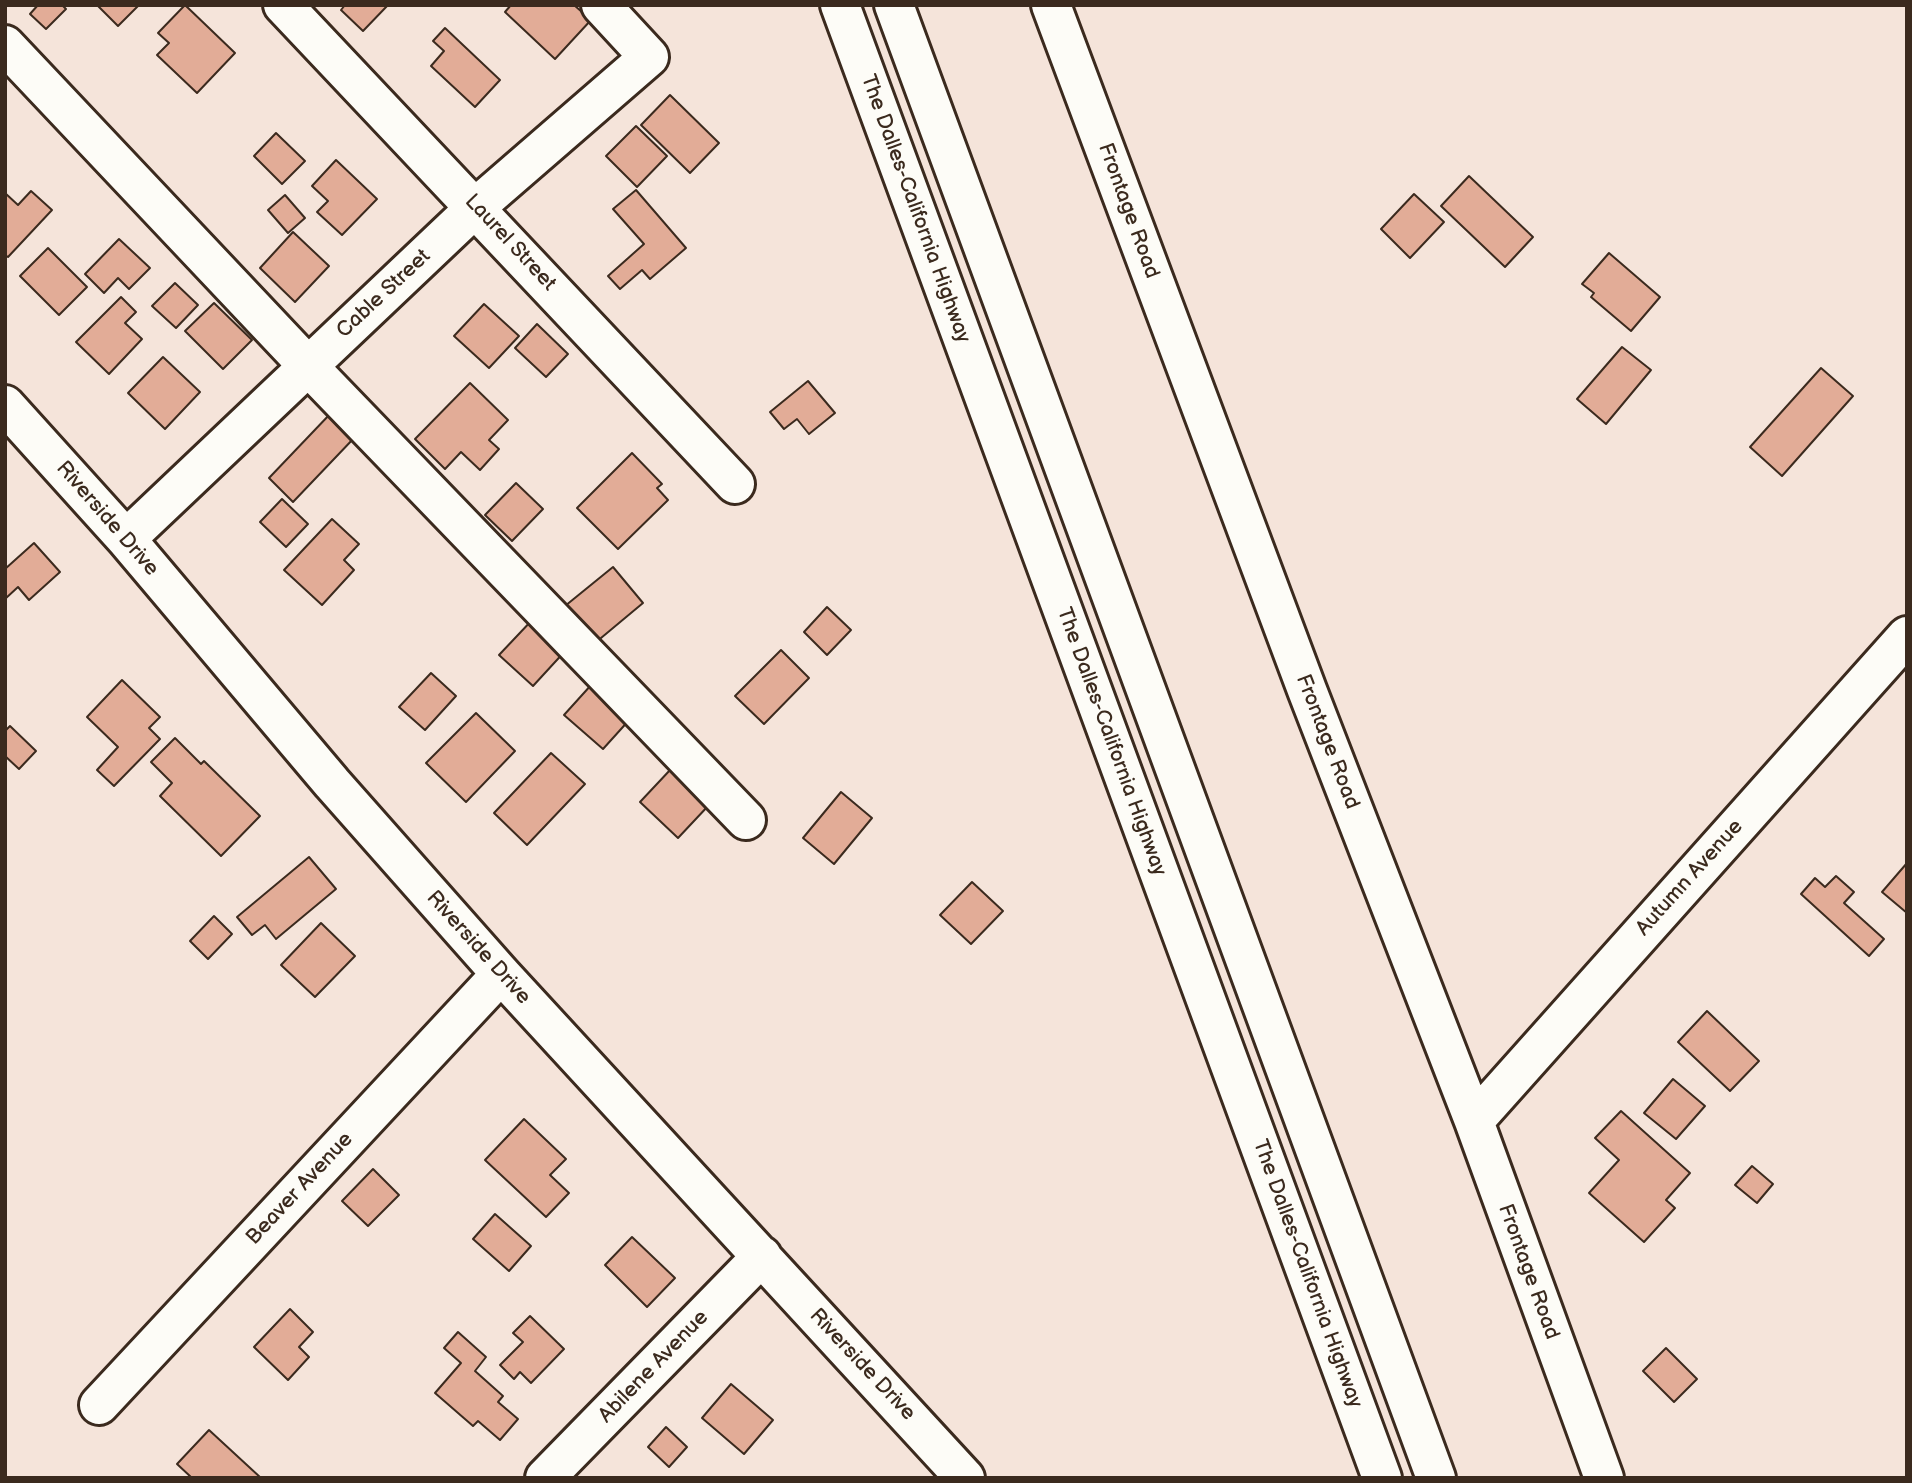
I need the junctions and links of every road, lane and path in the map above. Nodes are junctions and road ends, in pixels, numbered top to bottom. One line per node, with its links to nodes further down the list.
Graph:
1 (283, 5): 7 (main road, Laurel Street)
2 (601, 5): 7 (main road, Cable Street)
3 (840, 5): 20 (main road, The Dalles-California Highway)
4 (894, 5): 21 (main road)
5 (1051, 5): 15 (main road, Frontage Road)
6 (5, 45): 8 (main road)
7 (476, 207): 8 (main road, Cable Street); 10 (main road, Laurel Street)
8 (308, 366): 11 (main road, Cable Street); 13 (main road)
9 (5, 405): 11 (main road, Riverside Drive)
10 (735, 484)
11 (126, 539): 14 (main road, Riverside Drive)
12 (1907, 636): 15 (main road, Autumn Avenue)
13 (746, 820)
14 (501, 974): 16 (main road, Riverside Drive); 17 (main road, Beaver Avenue)
15 (1474, 1121): 22 (main road, Frontage Road)
16 (762, 1256): 18 (main road, Abilene Avenue); 19 (main road, Riverside Drive)
17 (99, 1405)
18 (545, 1478)
19 (965, 1478)
20 (1382, 1478)
21 (1436, 1478)
22 (1604, 1478)

